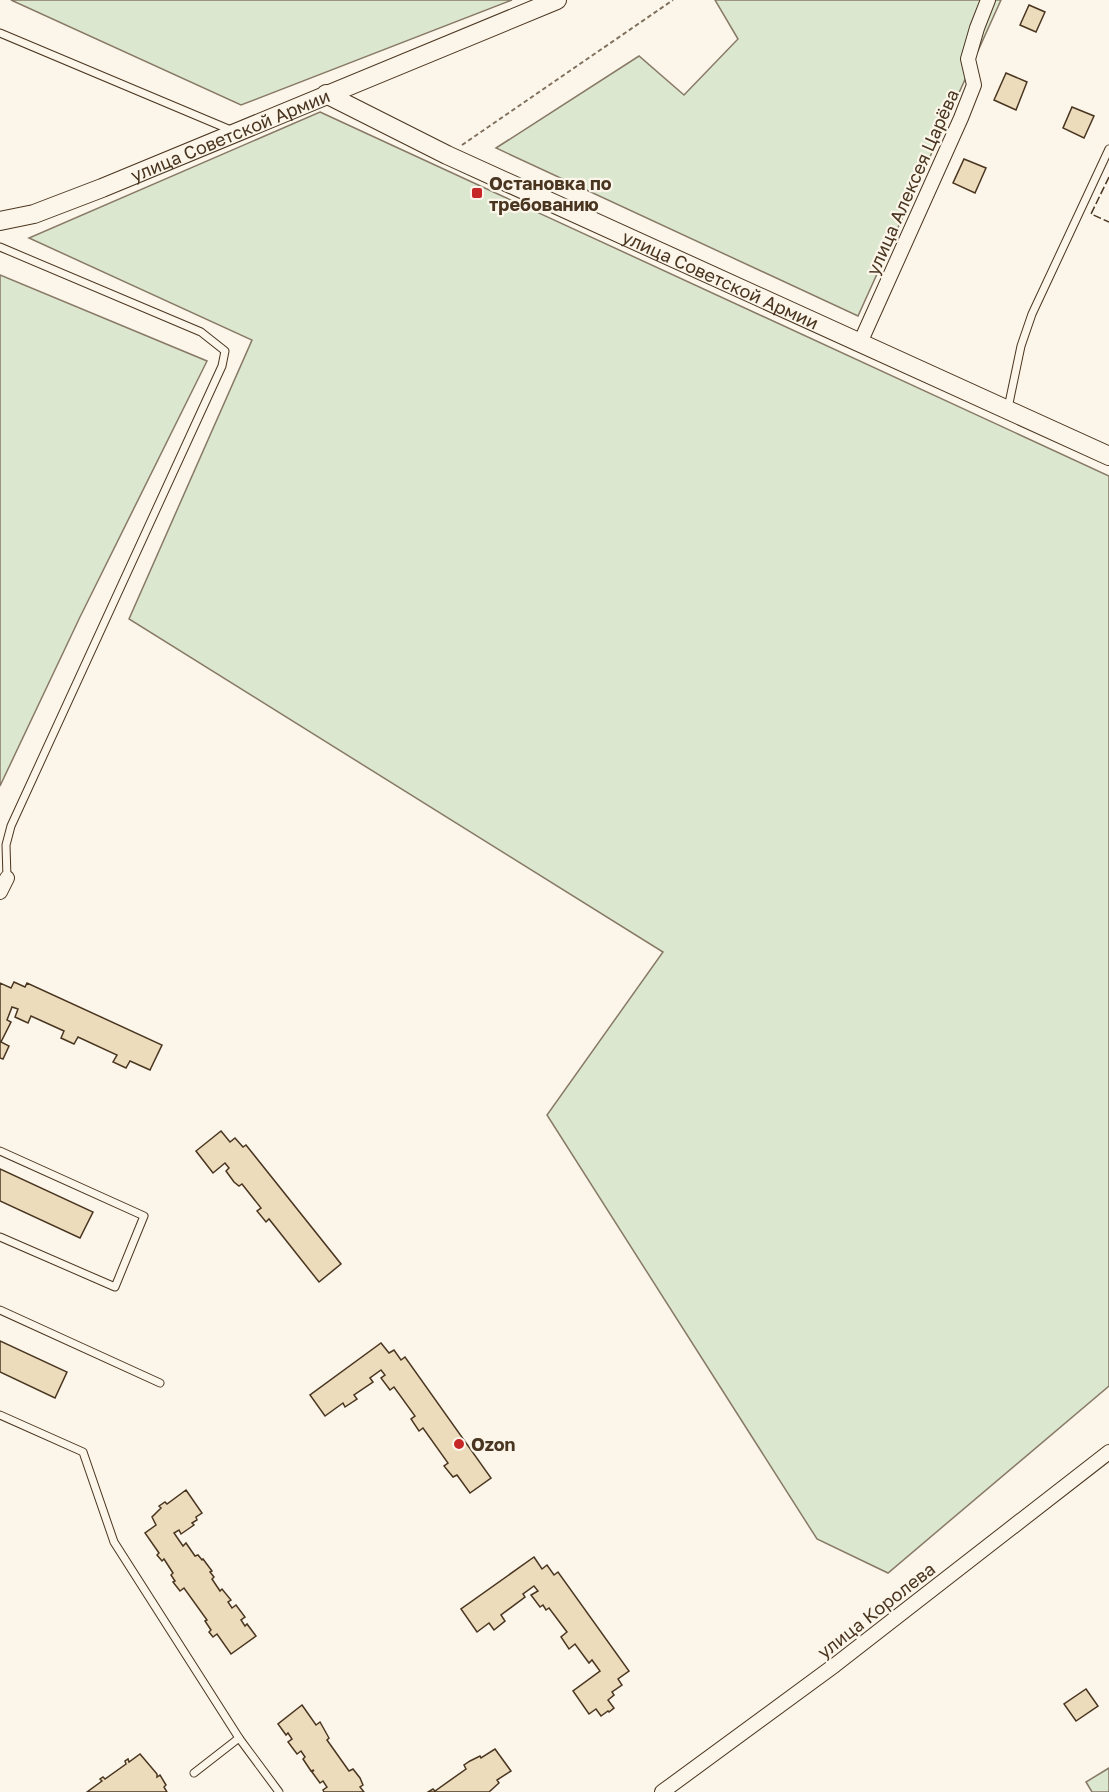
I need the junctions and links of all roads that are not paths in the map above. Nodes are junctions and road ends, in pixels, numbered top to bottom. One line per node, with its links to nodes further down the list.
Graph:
1 (557, 0): 4 (main road)
2 (988, 0): 9 (street, улица Алексея Царёва)
3 (0, 33): 5 (lane)
4 (326, 94): 5 (main road, улица Советской Армии); 9 (main road, улица Советской Армии)
5 (236, 133): 7 (main road, улица Советской Армии)
6 (1109, 148): 10 (lane)
7 (0, 220)
8 (0, 247): 12 (lane)
9 (860, 343): 10 (main road, улица Советской Армии)
10 (1008, 410): 11 (main road, улица Советской Армии)
11 (1109, 456)
12 (7, 878): 13 (street)
13 (0, 892)
14 (0, 1151): 15 (lane)
15 (0, 1237)
16 (0, 1310): 17 (lane)
17 (160, 1383)
18 (0, 1415): 20 (lane)
19 (1109, 1452): 23 (street, улица Королева)
20 (239, 1738): 21 (lane); 22 (lane)
21 (194, 1773)
22 (279, 1792)
23 (662, 1792)

